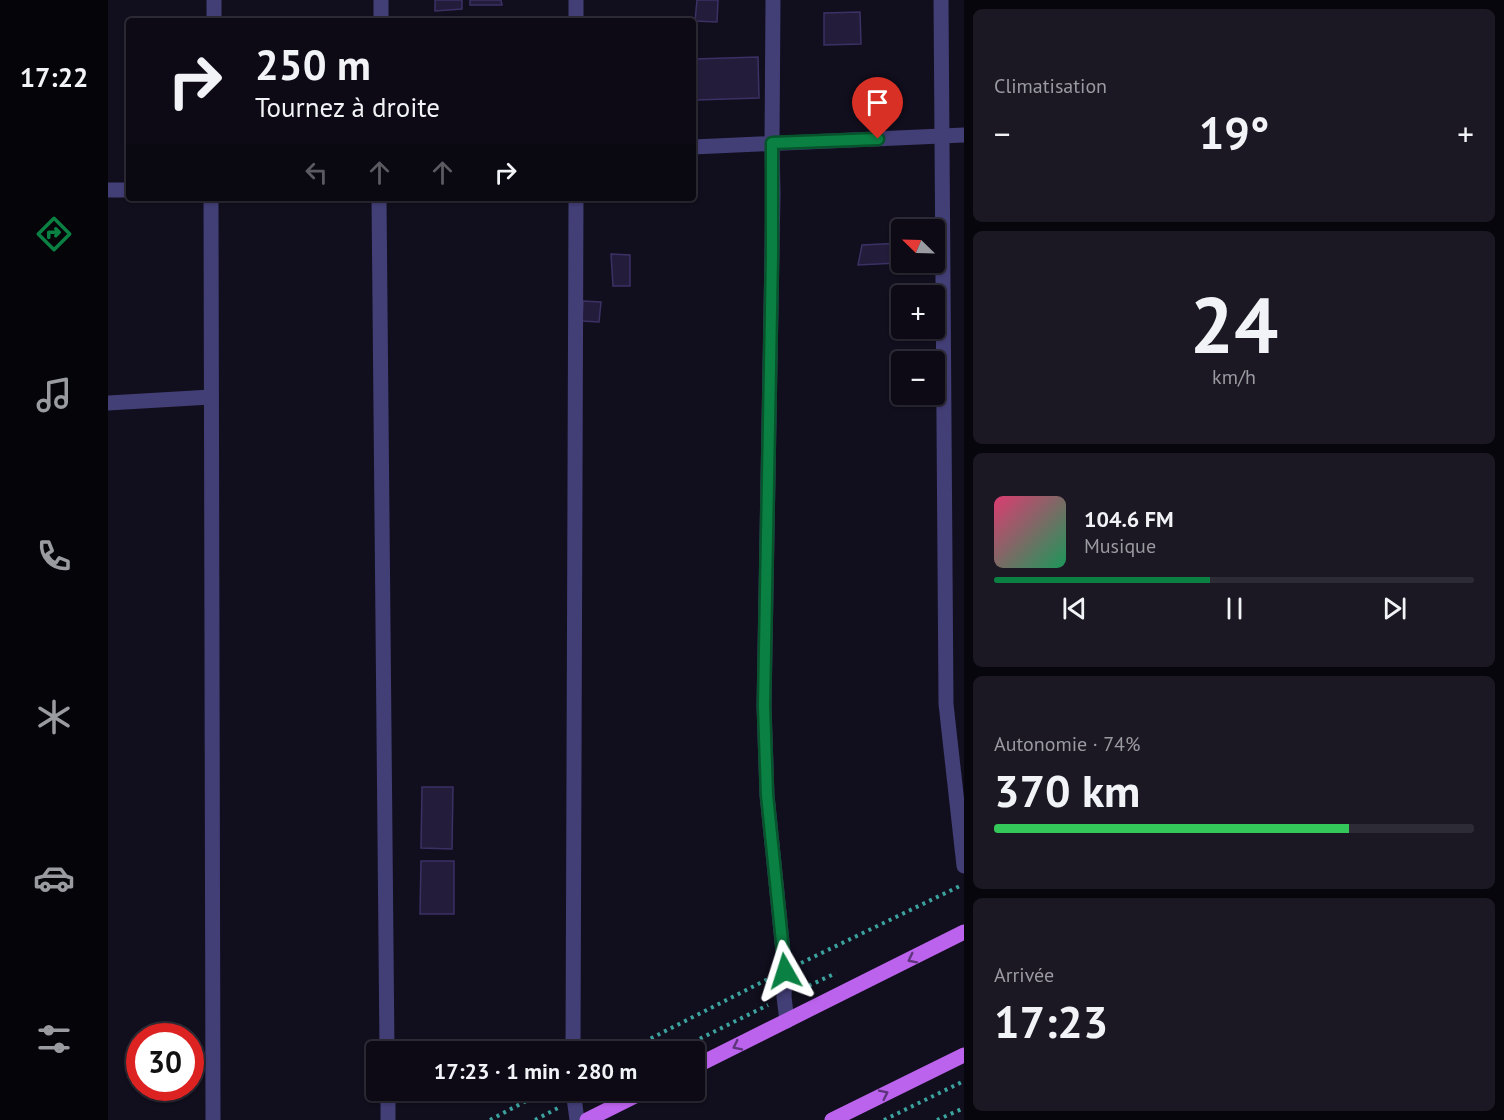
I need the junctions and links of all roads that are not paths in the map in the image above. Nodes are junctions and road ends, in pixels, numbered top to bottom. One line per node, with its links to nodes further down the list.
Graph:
1 (214, 0): 6 (street)
2 (381, 0): 7 (street)
3 (576, 0): 8 (street)
4 (773, 0): 11 (street)
5 (941, 0): 10 (street)
6 (214, 18)
7 (381, 18)
8 (576, 18)
9 (964, 135): 10 (street)
10 (942, 136): 11 (street); 20 (street)
11 (772, 143): 12 (street); 22 (street)
12 (696, 147)
13 (108, 190): 14 (street)
14 (126, 190)
15 (212, 201): 18 (street)
16 (379, 201): 23 (street)
17 (576, 201): 24 (street)
18 (212, 397): 19 (street); 30 (street)
19 (108, 403)
20 (964, 866)
21 (964, 933): 22 (main road, one-way to 22)
22 (787, 1022): 26 (main road, one-way to 26)
23 (387, 1041)
24 (573, 1041)
25 (964, 1055): 34 (main road, one-way to 25)
26 (705, 1062)
27 (388, 1101): 31 (street)
28 (574, 1101): 32 (street)
29 (625, 1101): 33 (main road)
30 (213, 1120)
31 (388, 1120)
32 (576, 1120)
33 (587, 1120)
34 (831, 1120)

